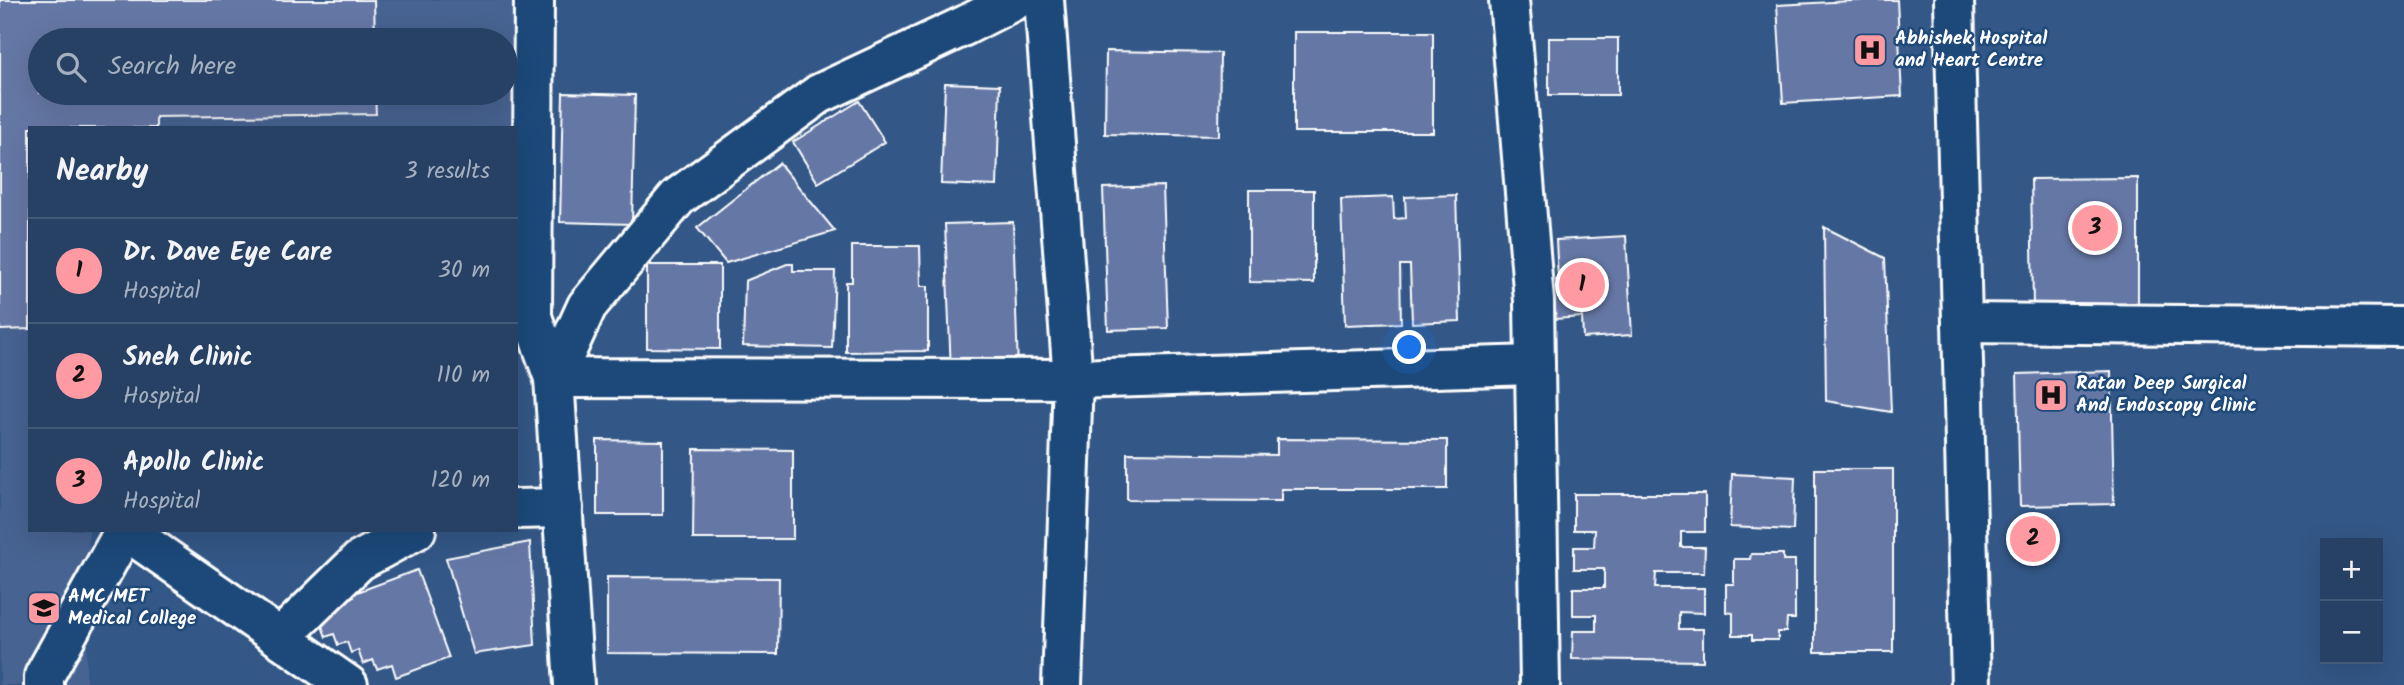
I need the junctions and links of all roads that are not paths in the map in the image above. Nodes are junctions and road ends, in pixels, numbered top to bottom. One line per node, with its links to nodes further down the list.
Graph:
1 (534, 0): 9 (street)
2 (1015, 0): 9 (street)
3 (1044, 0): 10 (street)
4 (1509, 0): 8 (street)
5 (1954, 0): 6 (street)
6 (1962, 323): 7 (street); 22 (street)
7 (2404, 327)
8 (1535, 365): 10 (street); 21 (street)
9 (554, 378): 10 (street); 11 (street)
10 (1073, 379): 20 (street)
11 (563, 508): 12 (street); 19 (street)
12 (518, 509)
13 (124, 532): 17 (street)
14 (128, 532): 16 (street)
15 (412, 532): 16 (street)
16 (280, 638): 18 (street)
17 (44, 685)
18 (348, 685)
19 (574, 685)
20 (1062, 685)
21 (1540, 685)
22 (1971, 685)

